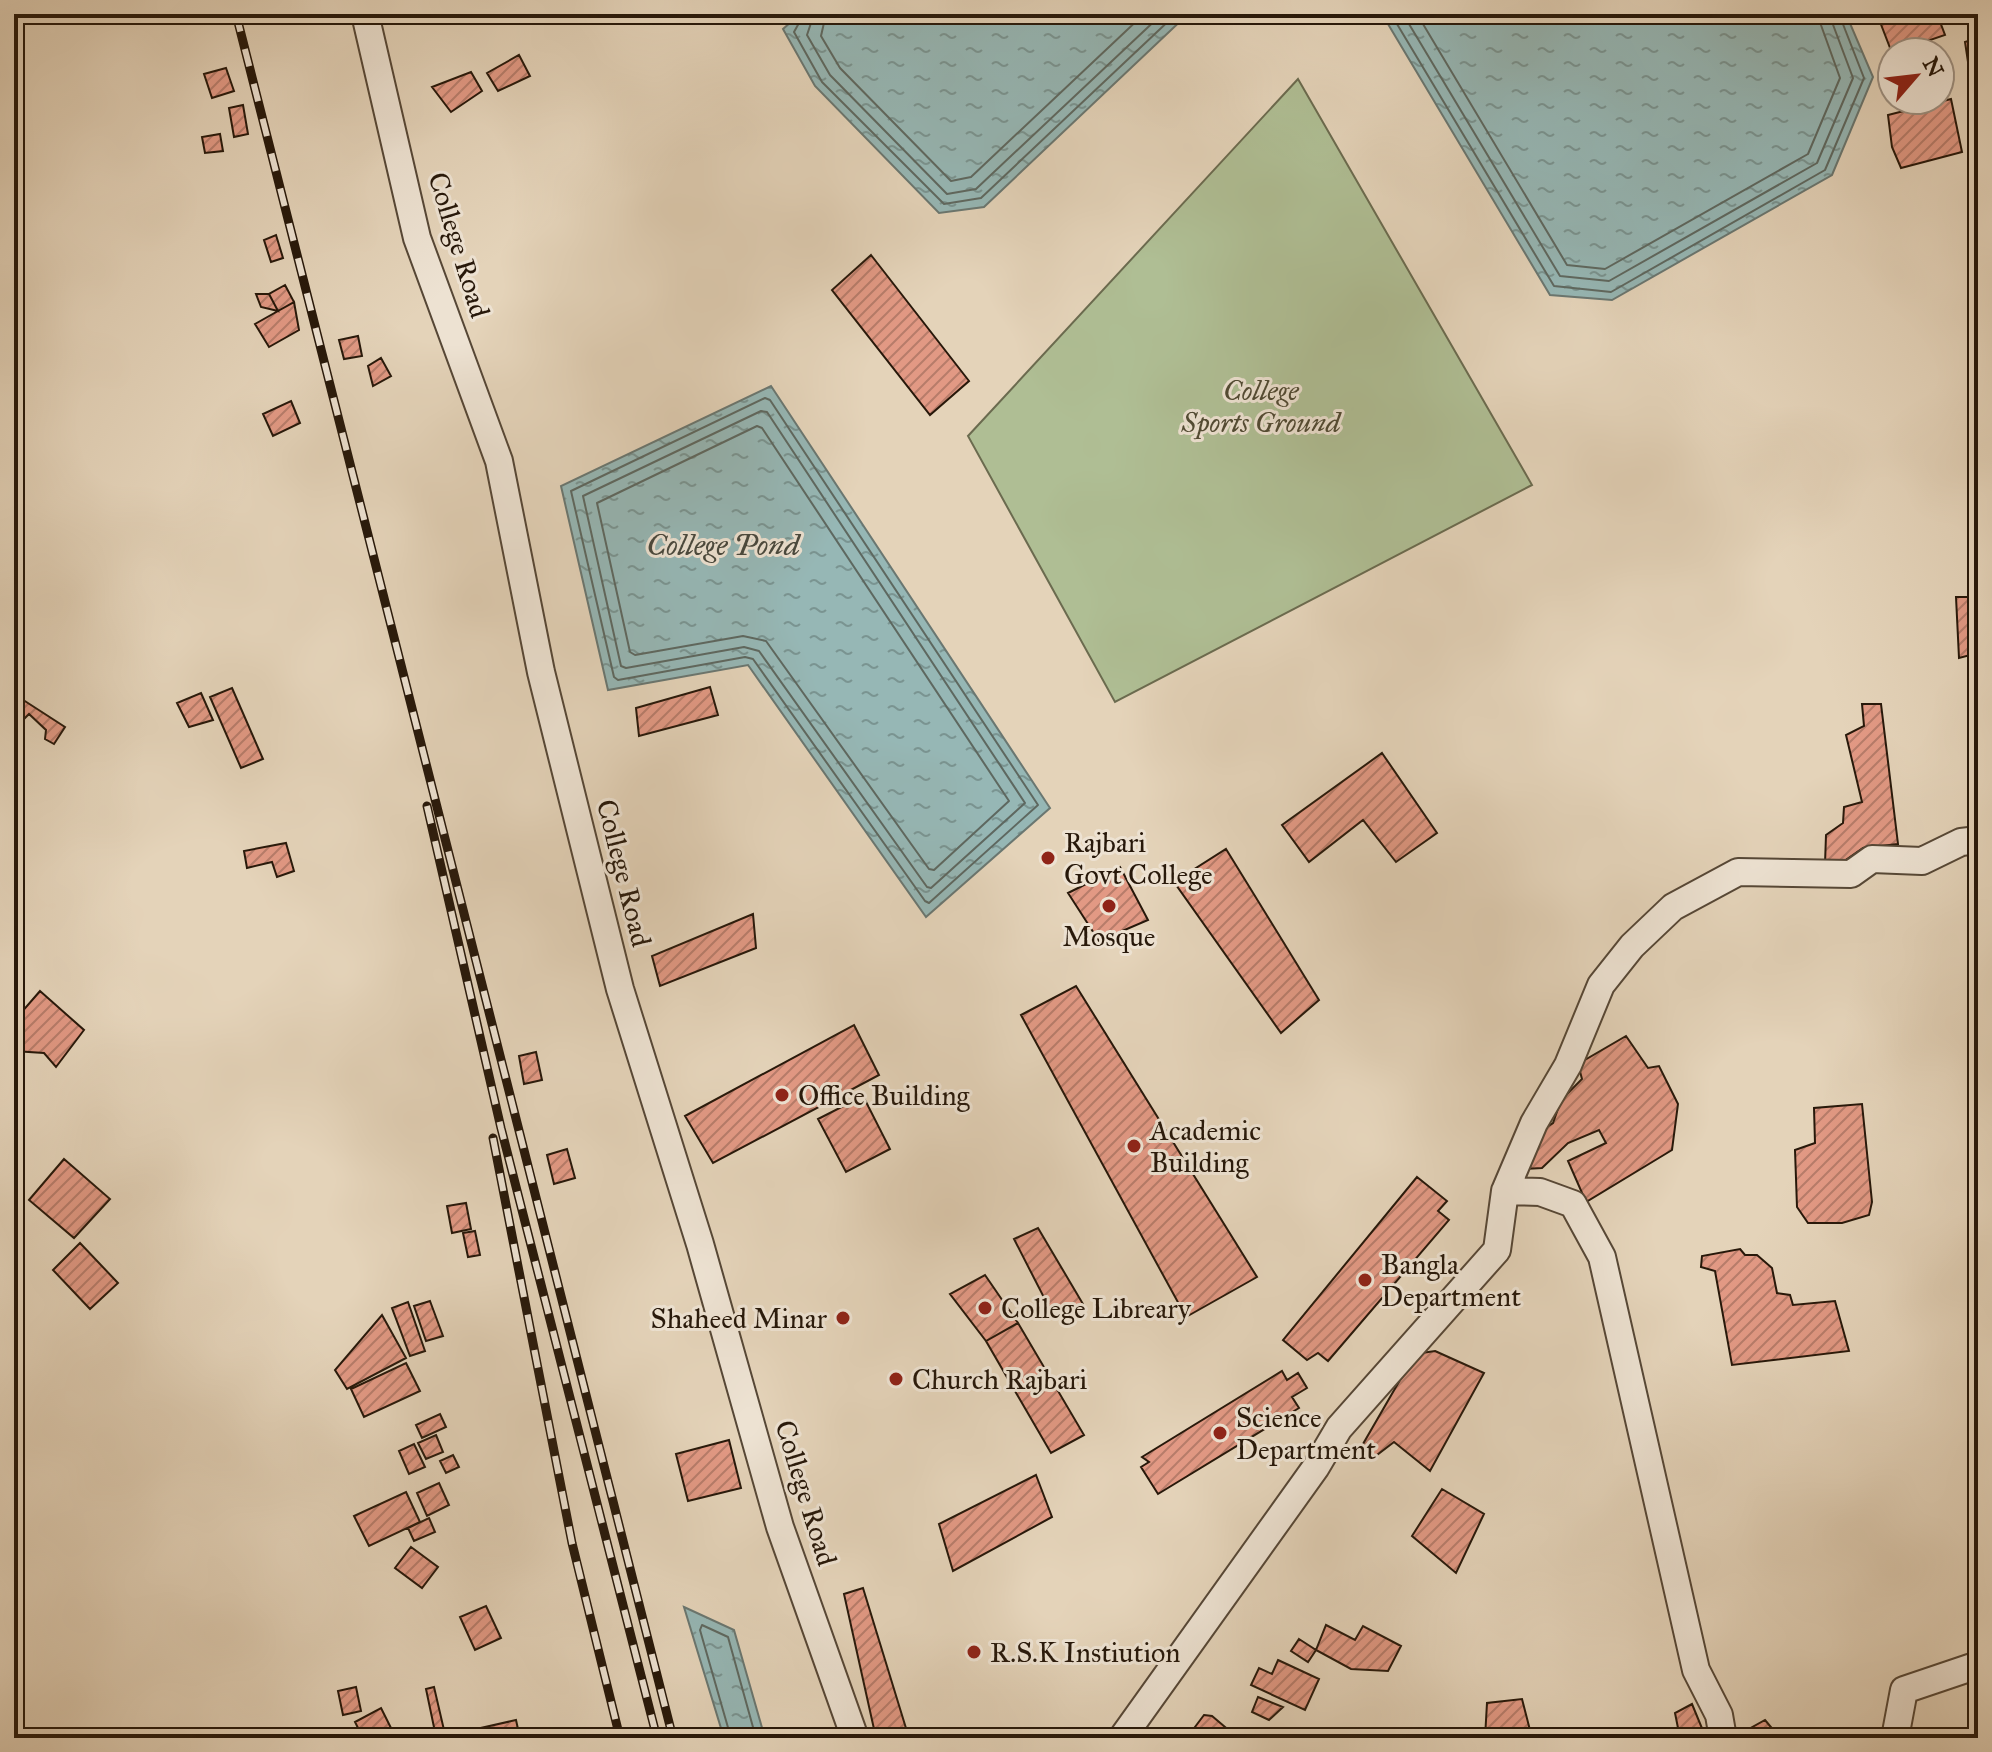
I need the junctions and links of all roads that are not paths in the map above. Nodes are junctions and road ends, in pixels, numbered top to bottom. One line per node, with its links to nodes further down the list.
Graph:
1 (365, 14): 5 (street, College Road)
2 (1978, 840): 3 (street)
3 (1505, 1191): 6 (street); 7 (street)
4 (1978, 1665): 8 (street)
5 (855, 1738)
6 (1122, 1738)
7 (1723, 1738)
8 (1895, 1738)

